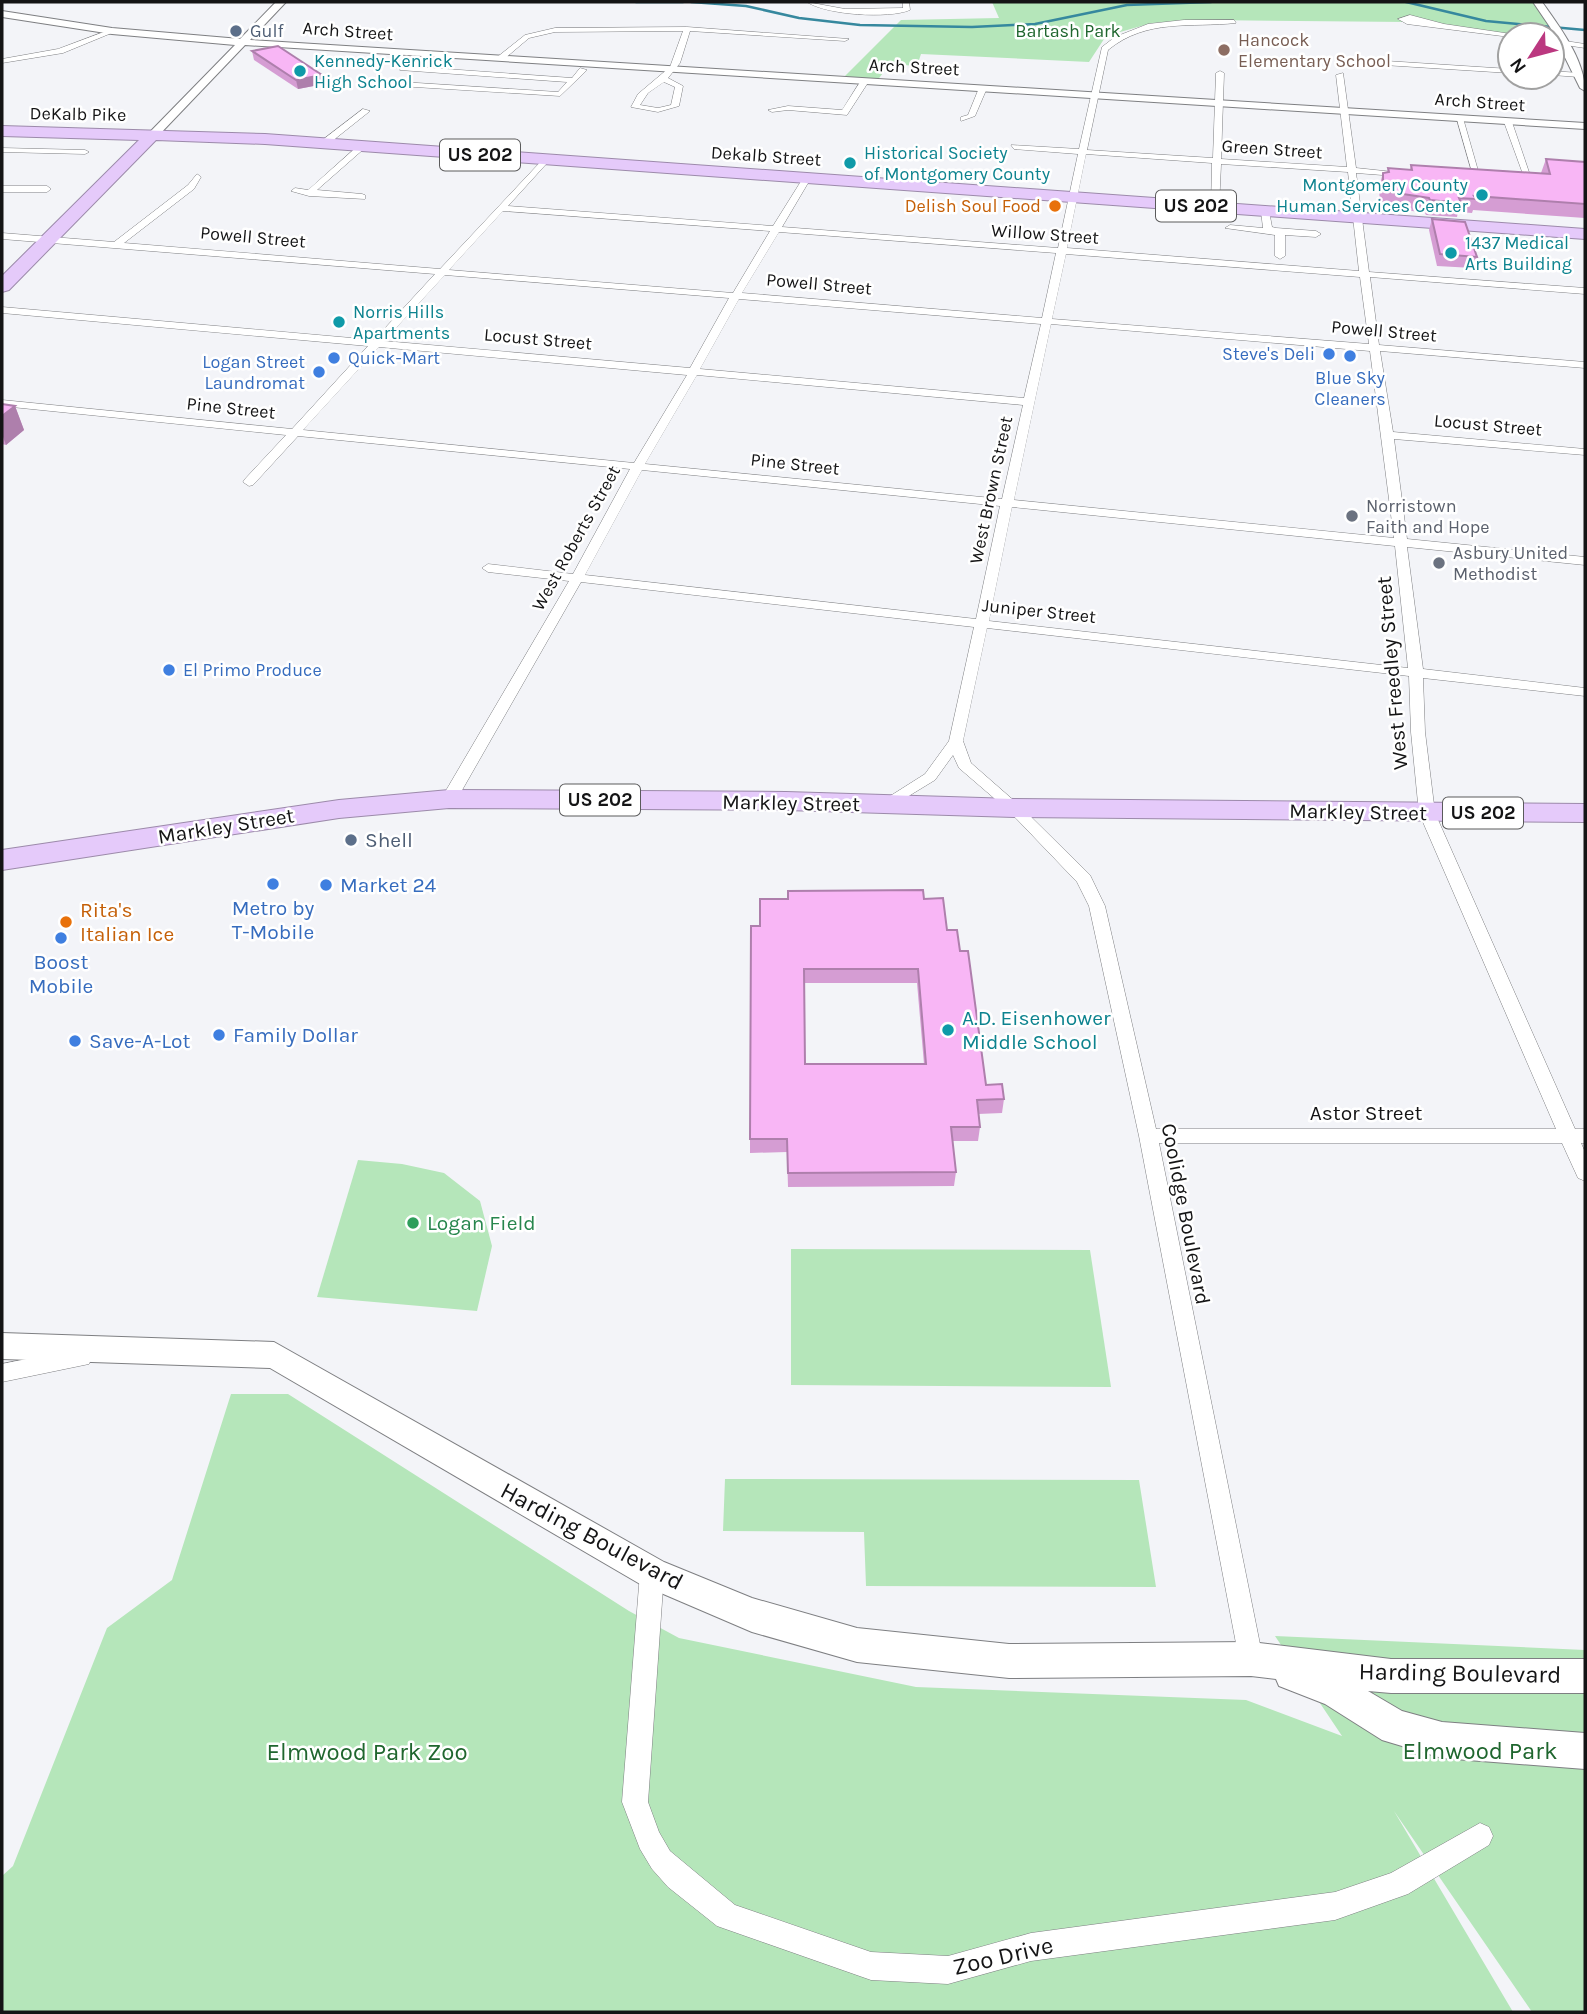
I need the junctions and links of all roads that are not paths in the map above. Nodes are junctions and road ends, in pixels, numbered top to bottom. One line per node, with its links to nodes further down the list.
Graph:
1 (281, 2): 14 (street)
2 (810, 2): 4 (street)
3 (1537, 2): 6 (street)
4 (907, 6)
5 (2, 14): 10 (street, Arch Street)
6 (1549, 21)
7 (1234, 22): 42 (street, West Brown Street)
8 (1441, 24): 11 (street)
9 (687, 29): 12 (street); 18 (street); 23 (street)
10 (112, 31): 14 (street, Arch Street); 19 (street)
11 (1496, 32)
12 (845, 39)
13 (1566, 39): 15 (street)
14 (240, 42): 17 (street, Arch Street); 52 (street)
15 (1585, 46)
16 (1566, 51): 30 (street)
17 (471, 57): 18 (street, Arch Street); 26 (street)
18 (500, 58): 20 (street, Arch Street)
19 (2, 61)
20 (536, 61): 23 (street, Arch Street); 31 (street)
21 (1355, 61): 25 (street)
22 (404, 68): 26 (street)
23 (673, 69): 32 (street); 34 (street, Arch Street)
24 (583, 70): 33 (street)
25 (1496, 70)
26 (454, 72): 31 (street); 36 (street)
27 (1220, 73): 43 (street)
28 (1566, 74): 30 (street)
29 (1340, 75): 46 (street, West Freedley Street)
30 (1579, 75): 39 (street)
31 (521, 76): 33 (street); 40 (street)
32 (664, 79): 32 (street)
33 (573, 80): 40 (street)
34 (865, 81): 38 (street, Arch Street); 44 (street)
35 (386, 82): 36 (street)
36 (436, 86): 37 (street)
37 (463, 88): 40 (street); 41 (street)
38 (983, 88): 42 (street, Arch Street); 48 (street)
39 (1585, 88)
40 (507, 90)
41 (455, 94)
42 (1097, 95): 43 (street, Arch Street); 57 (street, West Brown Street)
43 (1220, 102): 46 (street, Arch Street); 60 (street)
44 (772, 110)
45 (366, 111): 53 (street)
46 (1346, 111): 47 (street, Arch Street); 61 (street, West Freedley Street)
47 (1459, 118): 49 (street, Arch Street); 66 (street)
48 (964, 119)
49 (1508, 121): 50 (street, Arch Street); 68 (street)
50 (1585, 126)
51 (2, 132): 52 (highway, DeKalb Pike / US 202); 56 (street)
52 (153, 135): 53 (highway, Dekalb Street / US 202); 85 (highway)
53 (323, 144): 54 (highway, Dekalb Street / US 202)
54 (362, 147): 59 (highway, Dekalb Street / US 202); 72 (street)
55 (1014, 147): 57 (street, Green Street)
56 (2, 150): 58 (street)
57 (1083, 151): 60 (street, Green Street); 74 (street, West Brown Street)
58 (85, 152)
59 (545, 160): 64 (highway, Dekalb Street / US 202); 75 (street)
60 (1216, 160): 61 (street, Green Street); 76 (street)
61 (1351, 170): 62 (street, Green Street); 78 (street, West Freedley Street)
62 (1415, 174)
63 (197, 177): 86 (street)
64 (807, 178): 74 (highway, Dekalb Street / US 202); 80 (street, West Roberts Street)
65 (1465, 178): 66 (street)
66 (1478, 179): 67 (street)
67 (1489, 179)
68 (1500, 180)
69 (2, 189): 70 (street)
70 (47, 189)
71 (295, 191): 72 (street)
72 (309, 193): 73 (street)
73 (362, 197)
74 (1075, 197): 76 (highway, Dekalb Street / US 202); 87 (street, West Brown Street)
75 (502, 208): 80 (street, Willow Street); 89 (street)
76 (1215, 208): 77 (highway, Dekalb Street / US 202)
77 (1265, 211): 78 (highway, Dekalb Street / US 202); 81 (street)
78 (1359, 218): 83 (highway, Dekalb Street / US 202); 90 (street, West Freedley Street)
79 (1230, 228): 81 (street)
80 (775, 229): 87 (street, Willow Street); 93 (street, West Roberts Street)
81 (1276, 232): 82 (street); 88 (street)
82 (1316, 234)
83 (1585, 234)
84 (2, 236): 85 (street, Powell Street)
85 (49, 238): 86 (street, Powell Street); 91 (highway)
86 (117, 244): 89 (street, Powell Street)
87 (1061, 251): 90 (street, Willow Street); 95 (street, West Brown Street)
88 (1280, 256)
89 (446, 270): 93 (street, Powell Street); 96 (street)
90 (1365, 274): 92 (street, Willow Street); 97 (street, West Freedley Street)
91 (2, 286)
92 (1585, 291)
93 (736, 295): 95 (street, Powell Street); 99 (street, West Roberts Street)
94 (2, 310): 96 (street, Locust Street)
95 (1046, 321): 97 (street, Powell Street); 100 (street, West Brown Street)
96 (377, 344): 99 (street, Locust Street); 102 (street)
97 (1374, 347): 98 (street, Powell Street); 103 (street, West Freedley Street)
98 (1585, 365)
99 (694, 371): 100 (street, Locust Street); 105 (street, West Roberts Street)
100 (1028, 402): 107 (street, West Brown Street)
101 (2, 403): 102 (street, Pine Street)
102 (295, 433): 105 (street, Pine Street); 106 (street)
103 (1388, 435): 104 (street, Locust Street); 108 (street, West Freedley Street)
104 (1585, 452)
105 (638, 466): 107 (street, Pine Street); 111 (street, West Roberts Street)
106 (249, 482)
107 (1006, 503): 108 (street, Pine Street); 112 (street, West Brown Street)
108 (1400, 542): 109 (street, Pine Street); 113 (street, West Freedley Street)
109 (1585, 561)
110 (488, 568): 111 (street, Juniper Street)
111 (577, 579): 112 (street, Juniper Street); 116 (street, West Roberts Street)
112 (979, 624): 113 (street, Juniper Street); 115 (street, West Brown Street)
113 (1416, 673): 114 (street, Juniper Street); 119 (street, West Freedley Street)
114 (1585, 692)
115 (956, 741): 117 (street); 118 (street)
116 (449, 799): 117 (highway, Markley Street / US 202); 121 (highway, Markley Street / US 202)
117 (884, 805): 118 (highway, Markley Street / US 202)
118 (1014, 808): 119 (highway, Markley Street / US 202); 122 (street, Coolidge Boulevard)
119 (1427, 813): 120 (highway, Markley Street / US 202); 123 (street, West Freedley Street)
120 (1585, 813)
121 (2, 860)
122 (1148, 1136): 123 (street, Astor Street); 129 (street, Coolidge Boulevard)
123 (1578, 1136): 124 (street, West Freedley Street)
124 (1585, 1173)
125 (2, 1346): 126 (street)
126 (126, 1348): 127 (street, Harding Boulevard); 128 (street, Harding Boulevard)
127 (2, 1373)
128 (652, 1573): 129 (street, Harding Boulevard); 132 (street, Zoo Drive)
129 (1251, 1659): 130 (street, Harding Boulevard); 131 (street, Harding Boulevard)
130 (1585, 1676)
131 (1585, 1751)
132 (1480, 1836)

